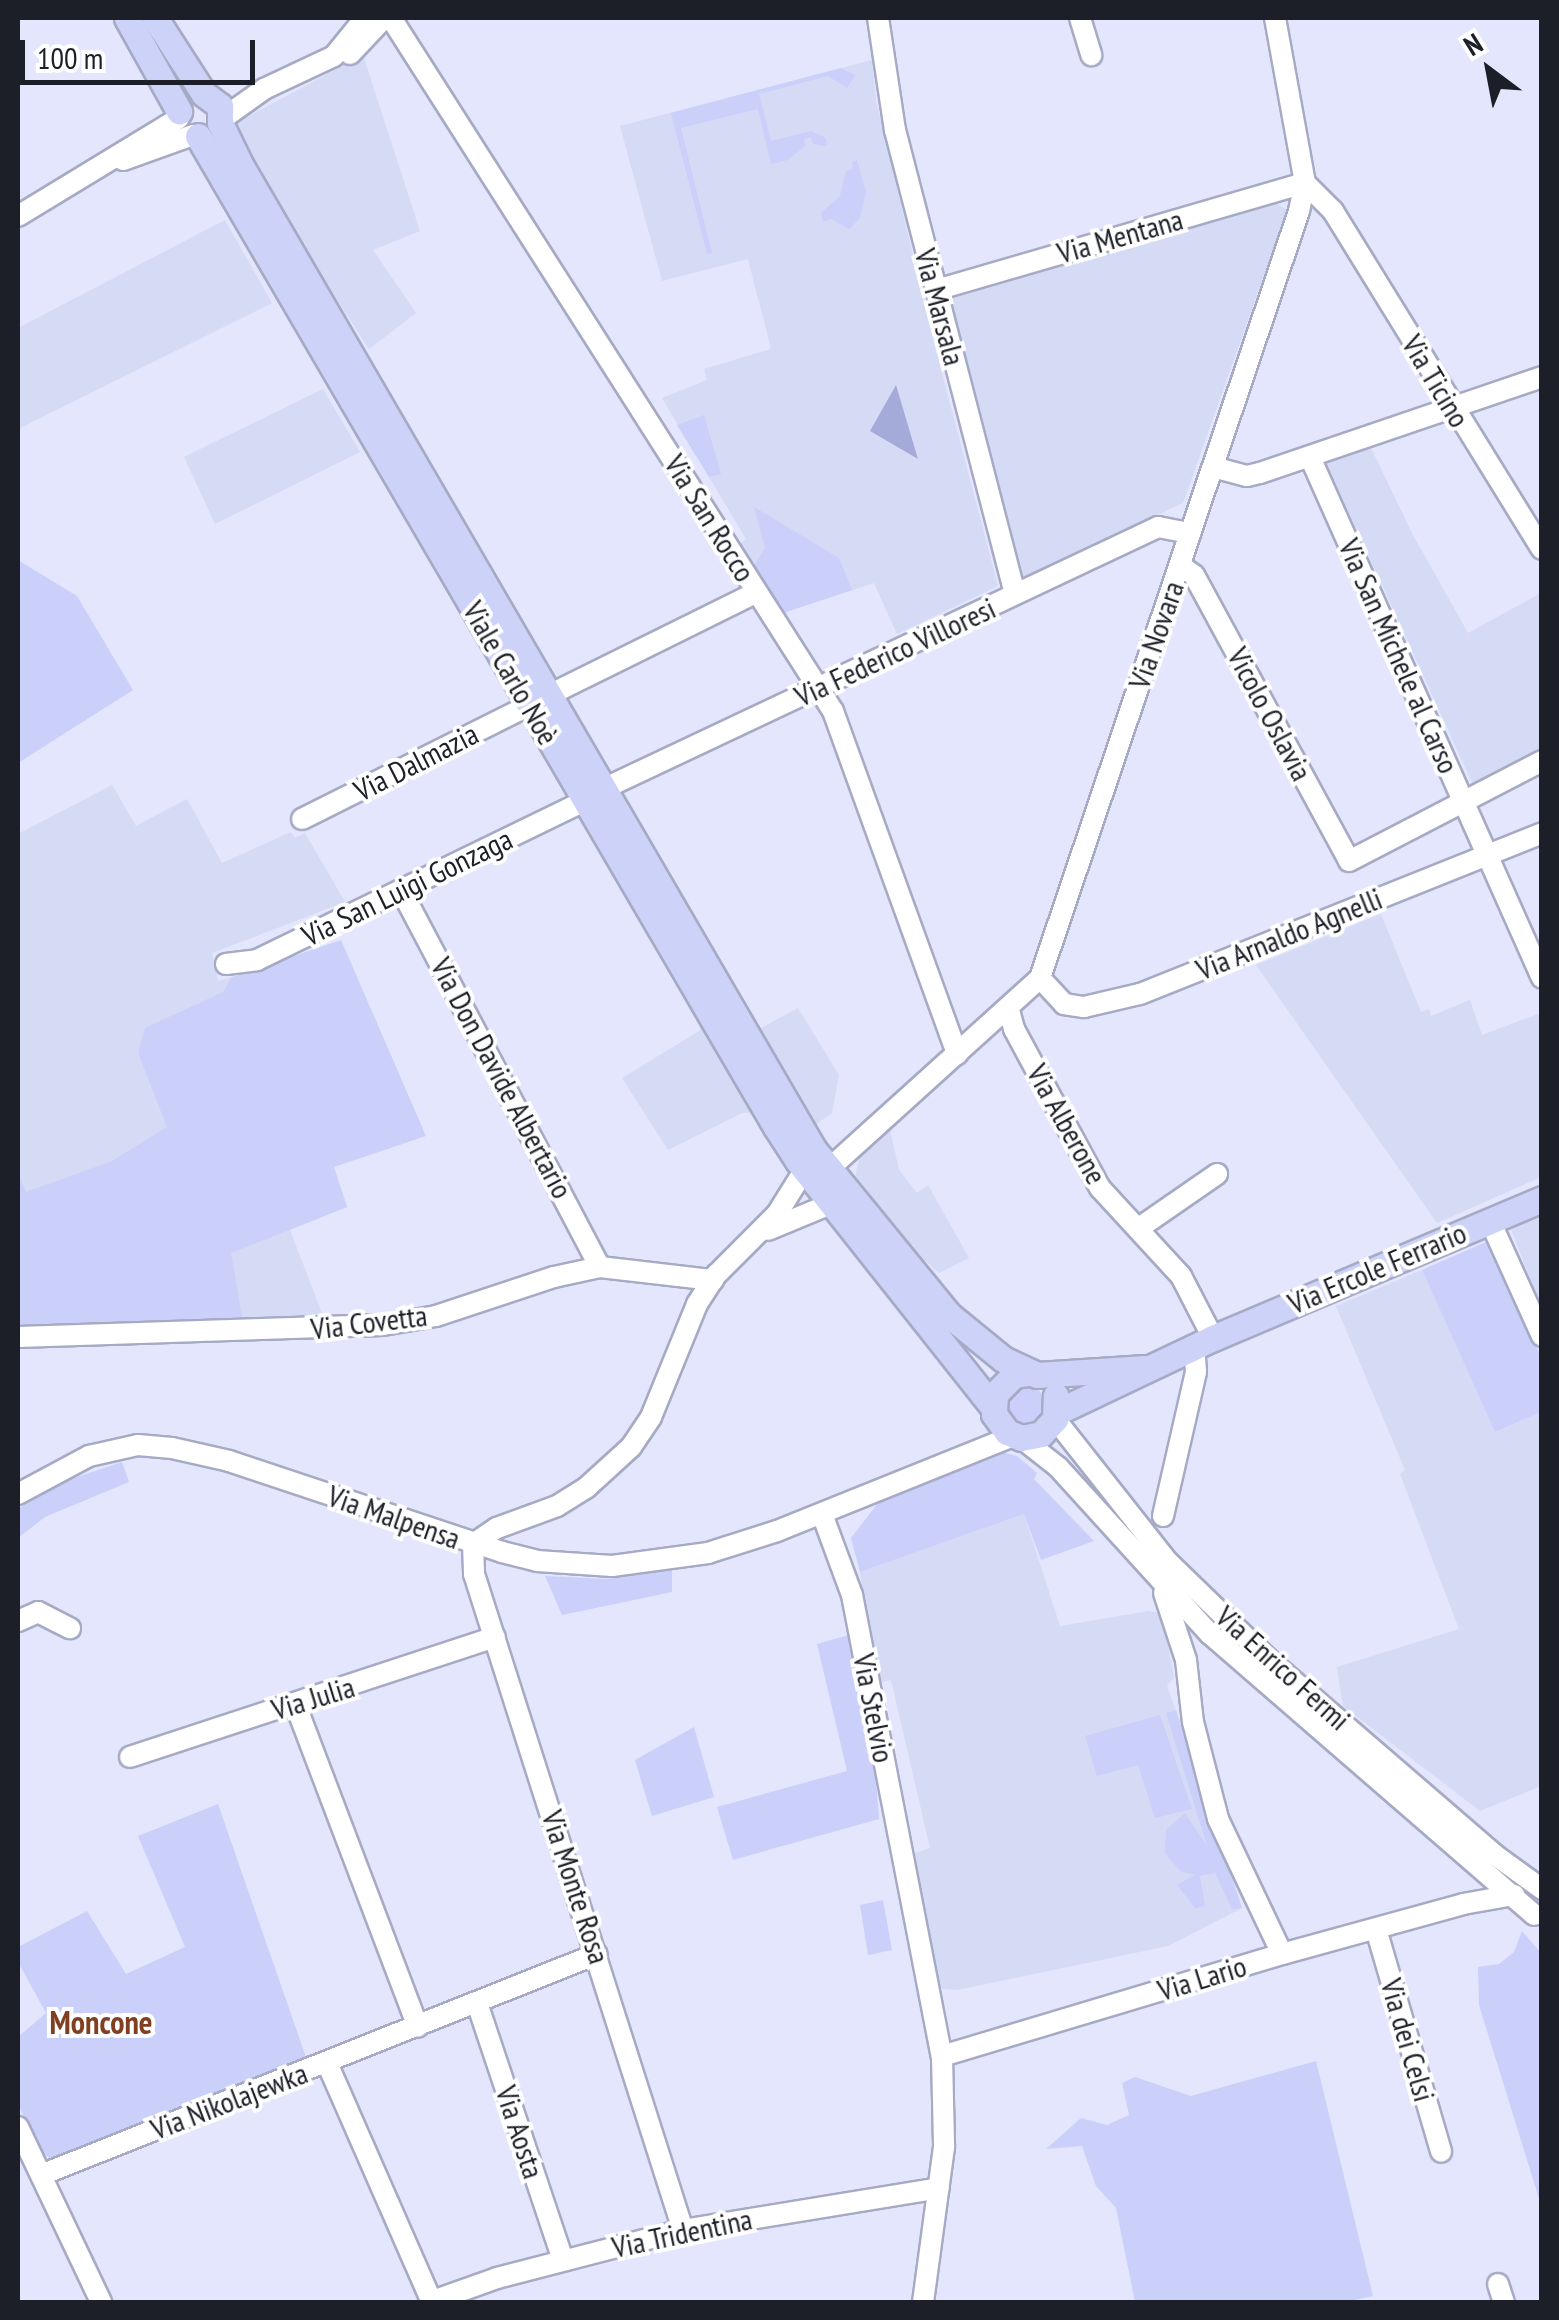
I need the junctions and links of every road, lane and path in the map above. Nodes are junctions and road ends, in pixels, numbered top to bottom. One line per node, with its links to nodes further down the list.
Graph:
1 (127, 18): 10 (main road, Viale Carlo Noè)
2 (155, 18): 10 (main road, Viale Carlo Noè)
3 (365, 18): 9 (street)
4 (387, 18): 9 (street); 23 (street, Via San Rocco)
5 (878, 18): 15 (street, Via Marsala)
6 (1080, 18): 8 (street)
7 (1275, 18): 11 (street, Via Novara)
8 (1091, 55)
9 (334, 56): 10 (street)
10 (201, 117): 14 (street); 26 (main road, Viale Carlo Noè)
11 (1305, 183): 12 (street, Via Novara); 13 (street, Via Ticino); 15 (street, Via Mentana)
12 (1299, 210): 13 (street); 19 (street, Via Novara)
13 (1333, 212): 17 (street, Via Ticino)
14 (18, 216)
15 (936, 290): 24 (street, Via Marsala)
16 (1542, 378): 17 (street)
17 (1452, 408): 18 (street); 21 (street, Via Ticino)
18 (1310, 457): 19 (street); 29 (street, Via San Michele al Carso)
19 (1212, 467): 20 (street, Via Novara)
20 (1190, 533): 22 (street, Via Novara); 24 (street, Via Federico Villoresi)
21 (1538, 536)
22 (1180, 564): 29 (street, Vicolo Oslavia); 35 (street, Via Novara)
23 (757, 592): 25 (street, Via San Rocco); 26 (street, Via Dalmazia)
24 (1015, 594): 25 (street, Via Federico Villoresi)
25 (819, 688): 28 (street, Via Federico Villoresi); 38 (street, Via San Rocco)
26 (538, 701): 28 (main road, Viale Carlo Noè); 30 (street, Via Dalmazia)
27 (1542, 761): 29 (street)
28 (593, 796): 33 (street, Via San Luigi Gonzaga); 39 (main road, Viale Carlo Noè); 40 (main road, Viale Carlo Noè)
29 (1463, 802): 32 (street, Via San Michele al Carso)
30 (302, 819)
31 (1542, 833): 32 (street, Via Arnaldo Agnelli)
32 (1487, 855): 35 (street, Via Arnaldo Agnelli); 36 (street, Via San Michele al Carso)
33 (401, 890): 34 (street, Via San Luigi Gonzaga); 47 (street, Via Don Davide Albertario)
34 (226, 964)
35 (1040, 978): 37 (street, Via Novara)
36 (1542, 978)
37 (1009, 1010): 38 (street, Via Novara); 45 (street, Via Alberone)
38 (958, 1054): 39 (street, Via Novara)
39 (831, 1168): 53 (main road, Viale Carlo Noè)
40 (805, 1169): 43 (main road, Viale Carlo Noè); 46 (street)
41 (1217, 1174): 45 (street)
42 (1542, 1198): 44 (main road, Via Ercole Ferrario)
43 (833, 1203): 46 (street); 54 (main road, Viale Carlo Noè)
44 (1490, 1220): 49 (street); 51 (main road, Via Ercole Ferrario)
45 (1139, 1228): 51 (street, Via Alberone)
46 (752, 1238): 48 (street)
47 (600, 1267): 48 (street, Via Covetta); 50 (street, Via Covetta)
48 (713, 1280): 61 (street, Via Malpensa)
49 (1542, 1336)
50 (18, 1337)
51 (1203, 1342): 52 (main road, Via Ercole Ferrario); 60 (street)
52 (1145, 1368): 53 (main road); 55 (main road, Via Ercole Ferrario)
53 (1033, 1374): 54 (main road); 55 (main road)
54 (993, 1410): 56 (main road); 57 (street)
55 (1056, 1416): 56 (main road); 71 (street, Via Enrico Fermi)
56 (1017, 1437): 57 (street); 62 (street, Via Enrico Fermi)
57 (963, 1454): 59 (street)
58 (18, 1494): 61 (street, Via Malpensa)
59 (822, 1514): 61 (street); 81 (street, Via Stelvio)
60 (1163, 1516)
61 (473, 1544): 66 (street, Via Monte Rosa)
62 (1160, 1583): 65 (street, Via Enrico Fermi); 67 (street, Via Enrico Fermi)
63 (18, 1622): 64 (street)
64 (70, 1628)
65 (1210, 1634): 67 (street, Via Enrico Fermi); 70 (street, Via Enrico Fermi)
66 (495, 1637): 68 (street, Via Julia); 77 (street, Via Monte Rosa)
67 (1186, 1660): 78 (street, Via Enrico Fermi)
68 (296, 1706): 69 (street, Via Julia); 80 (street)
69 (130, 1757)
70 (1482, 1867): 72 (street, Via Enrico Fermi); 73 (street)
71 (1542, 1889)
72 (1514, 1894): 73 (street, Via Lario); 74 (street, Via Enrico Fermi)
73 (1463, 1904): 75 (street, Via Lario)
74 (1538, 1907): 76 (street)
75 (1376, 1929): 78 (street, Via Lario); 84 (street, Via dei Celsi)
76 (1542, 1937)
77 (597, 1954): 79 (street, Via Nikolajewka); 87 (street, Via Monte Rosa)
78 (1282, 1954): 81 (street, Via Lario)
79 (476, 2003): 80 (street, Via Nikolajewka); 88 (street, Via Aosta)
80 (418, 2026): 82 (street, Via Nikolajewka)
81 (942, 2056): 86 (street, Via Stelvio)
82 (328, 2063): 85 (street, Via Nikolajewka); 90 (street)
83 (18, 2127): 85 (street)
84 (1441, 2152)
85 (40, 2175): 89 (street)
86 (940, 2188): 87 (street, Via Tridentina); 91 (street, Via Stelvio)
87 (683, 2230): 88 (street, Via Tridentina)
88 (562, 2260): 90 (street, Via Tridentina)
89 (101, 2302)
90 (431, 2302)
91 (923, 2302)

